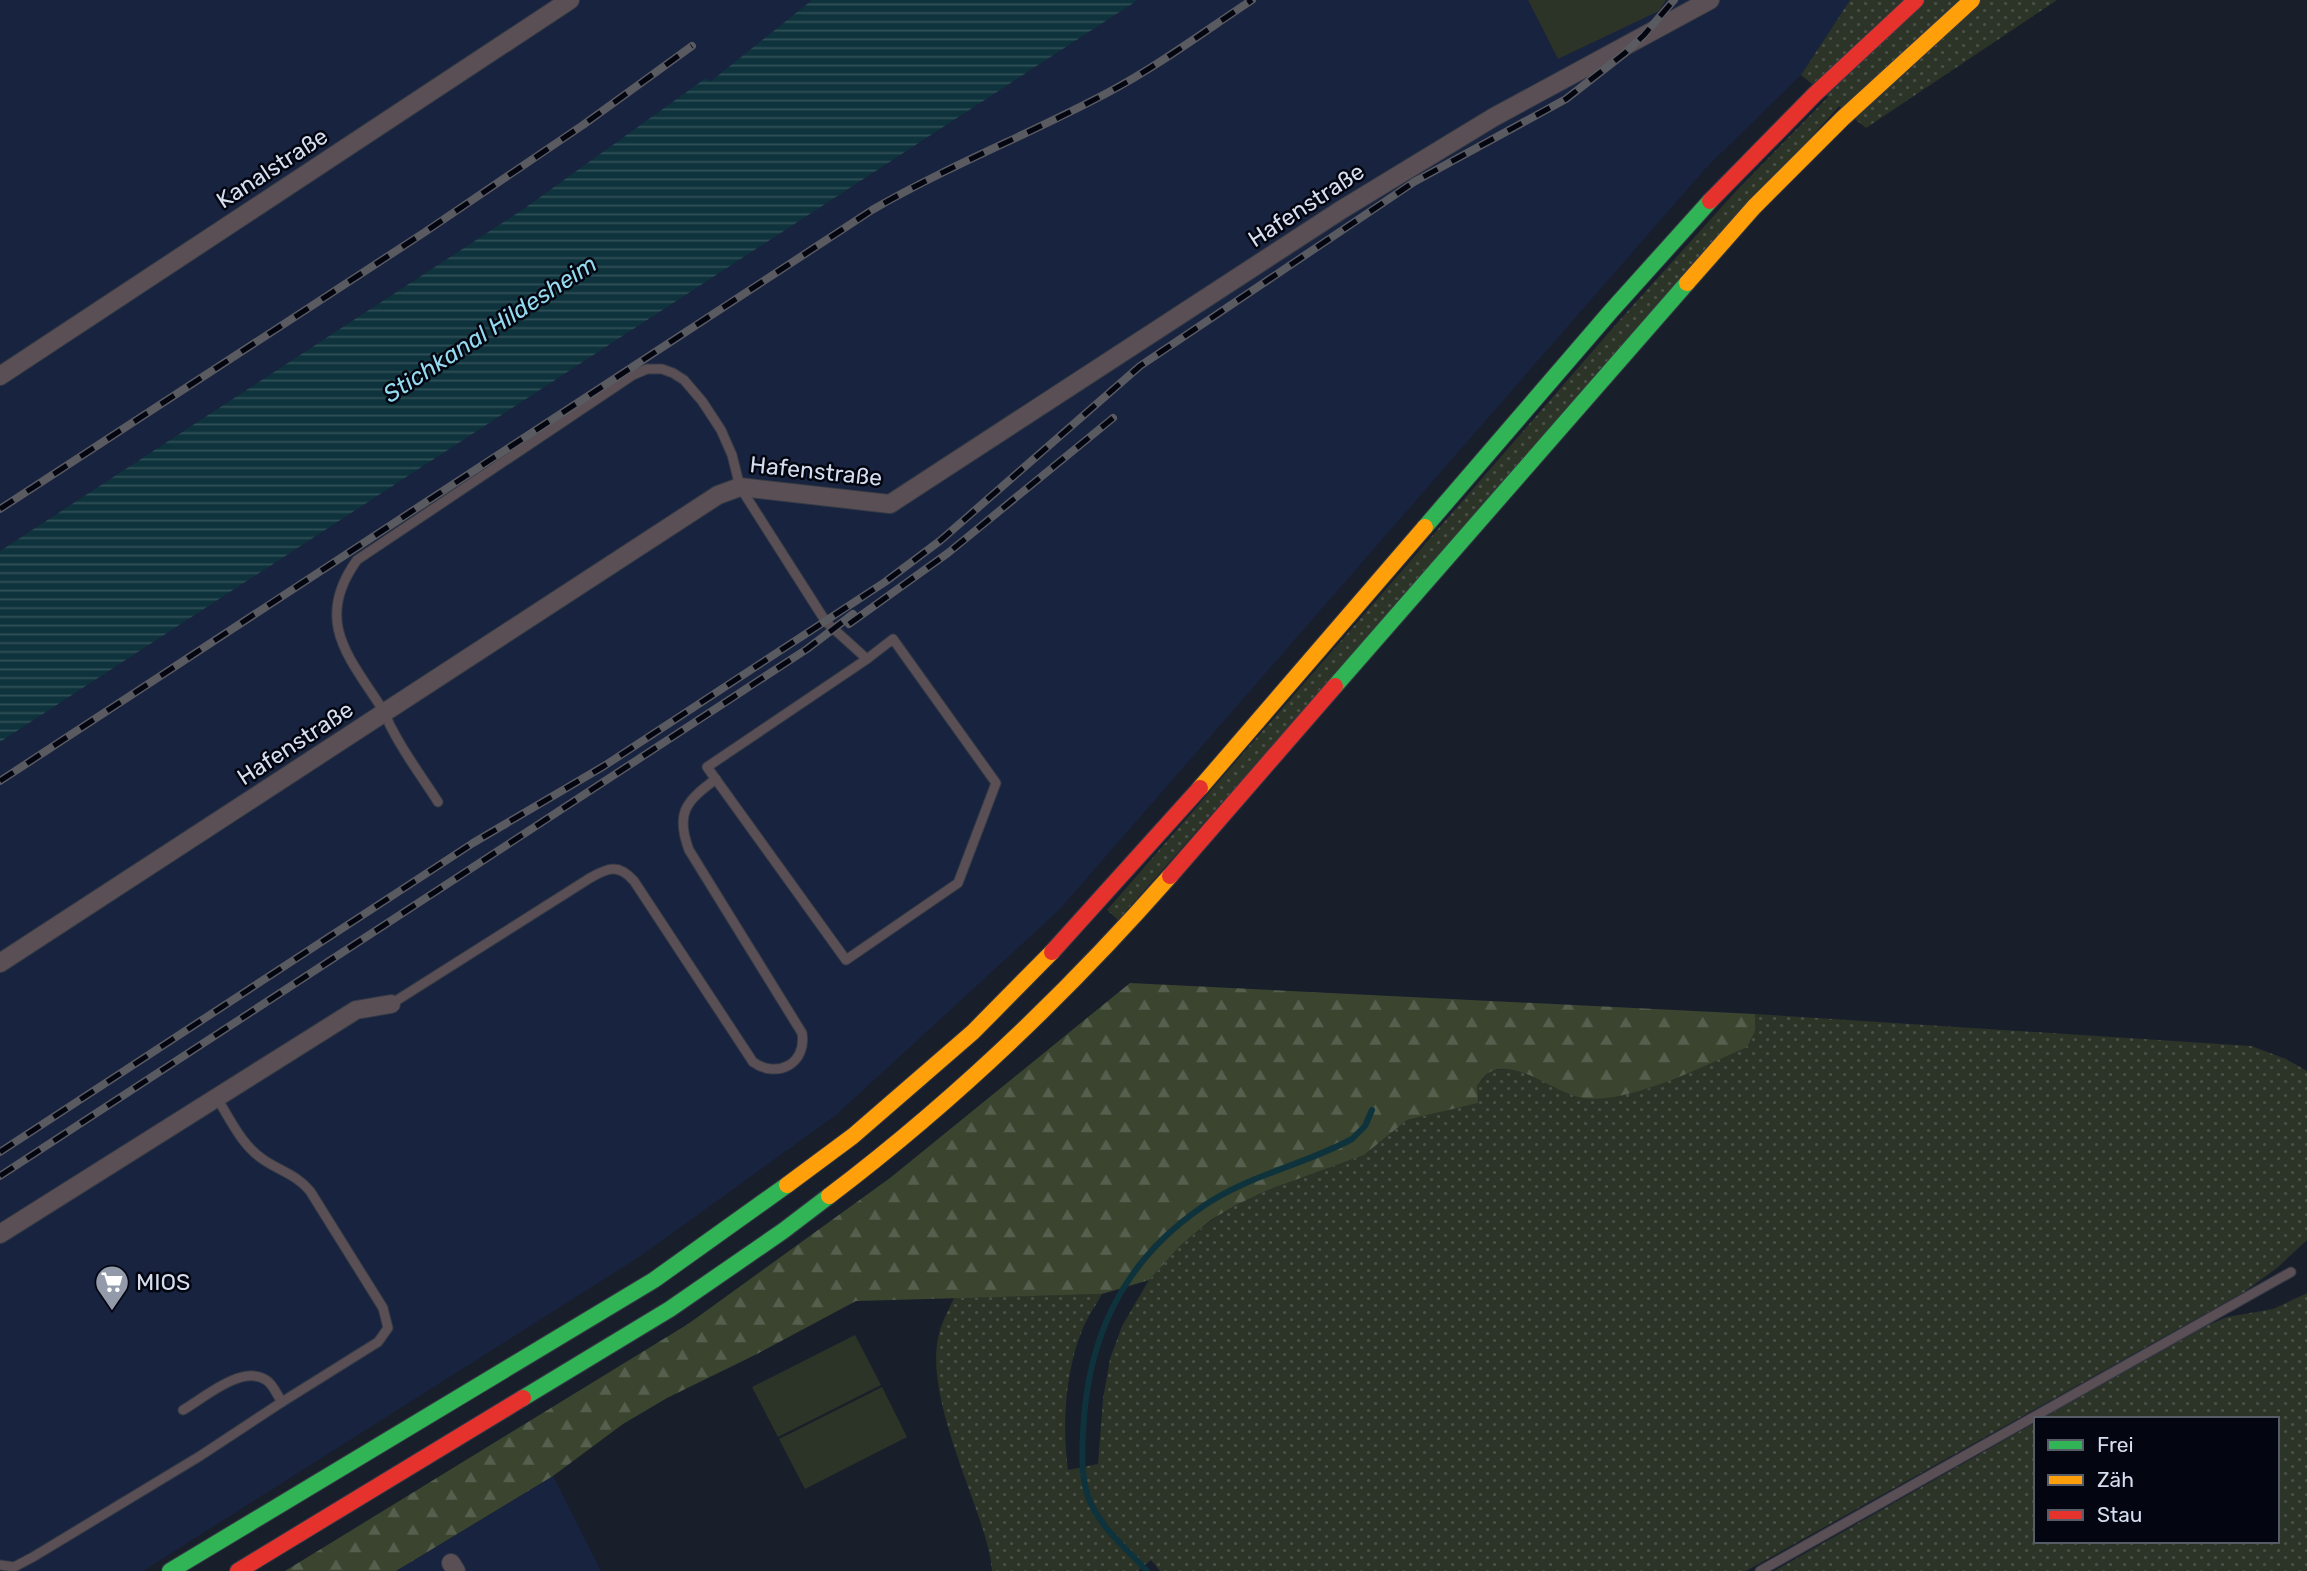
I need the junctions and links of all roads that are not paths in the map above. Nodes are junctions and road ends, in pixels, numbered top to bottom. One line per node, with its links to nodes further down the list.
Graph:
1 (570, 0): 5 (street, Kanalstraße)
2 (1710, 0): 6 (street, Hafenstraße)
3 (1916, 0): 19 (main road)
4 (1972, 0): 20 (main road)
5 (0, 376)
6 (740, 486): 7 (lane); 8 (street, Hafenstraße); 8 (lane)
7 (867, 659): 9 (lane); 9 (lane)
8 (385, 713): 10 (lane); 11 (street, Hafenstraße)
9 (716, 779): 12 (lane)
10 (438, 802)
11 (0, 963)
12 (391, 1004): 13 (street)
13 (217, 1098): 14 (street); 16 (lane)
14 (0, 1234)
15 (2291, 1272): 21 (lane)
16 (282, 1402): 17 (lane); 18 (lane)
17 (183, 1410)
18 (0, 1565)
19 (170, 1571)
20 (238, 1571)
21 (1760, 1571)

